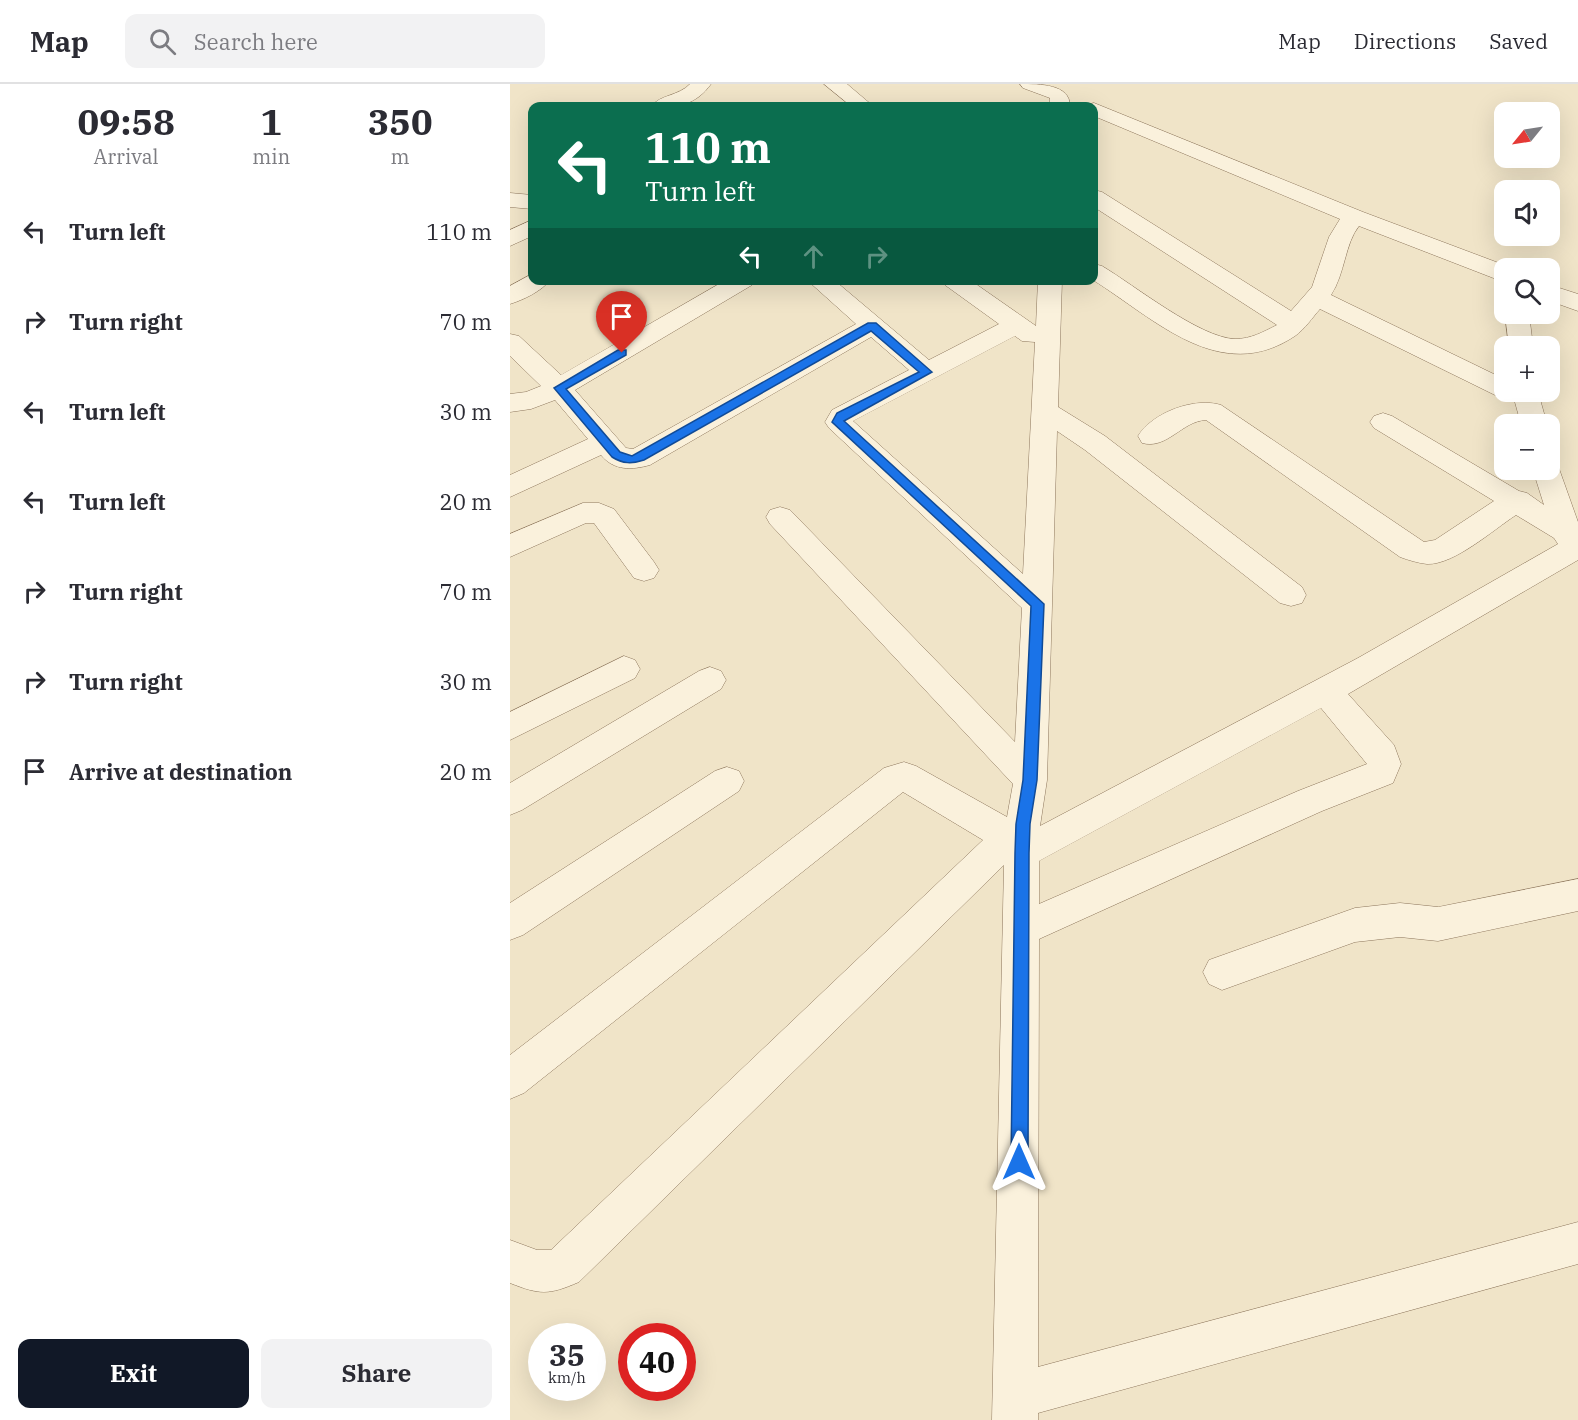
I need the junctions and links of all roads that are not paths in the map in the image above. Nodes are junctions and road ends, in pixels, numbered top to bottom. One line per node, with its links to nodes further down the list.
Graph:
1 (834, 84): 6 (street)
2 (1030, 84): 4 (street)
3 (699, 95): 5 (street)
4 (1060, 101)
5 (675, 102)
6 (858, 102)
7 (1098, 111): 11 (street)
8 (510, 200): 10 (street)
9 (1098, 200): 25 (street)
10 (528, 202)
11 (1355, 217): 14 (street); 23 (street)
12 (528, 229): 13 (street)
13 (510, 239)
14 (1494, 270)
15 (1098, 273): 25 (street)
16 (529, 285): 21 (street)
17 (735, 285): 32 (street)
18 (825, 285): 27 (street)
19 (960, 285): 26 (street)
20 (1050, 285): 29 (street)
21 (510, 296)
22 (1560, 296): 24 (street)
23 (1317, 298): 25 (street); 31 (street)
24 (1578, 303)
25 (1294, 324)
26 (1016, 325): 29 (street); 30 (street)
27 (872, 326): 30 (street); 37 (street)
28 (510, 342): 32 (street)
29 (1049, 348): 34 (street)
30 (927, 372): 46 (street)
31 (1494, 382)
32 (559, 388): 33 (street); 37 (street)
33 (510, 403)
34 (1047, 412): 45 (street); 46 (street)
35 (1383, 422): 40 (street)
36 (1152, 436): 40 (street)
37 (606, 442): 39 (street)
38 (1551, 480): 42 (street)
39 (510, 487)
40 (1517, 500): 42 (street)
41 (780, 517): 51 (street)
42 (1571, 531): 49 (street)
43 (510, 546): 44 (street)
44 (644, 570)
45 (1291, 595)
46 (1037, 604): 51 (street)
47 (624, 669): 50 (street)
48 (710, 680): 53 (street)
49 (1326, 691): 54 (street); 57 (street)
50 (510, 727)
51 (1030, 780): 54 (street)
52 (727, 781): 56 (street)
53 (510, 800)
54 (1018, 838): 57 (street); 59 (street); 61 (street)
55 (1578, 895): 58 (street)
56 (510, 924)
57 (1022, 929): 62 (street)
58 (1222, 972)
59 (510, 1079)
60 (1578, 1243): 62 (street)
61 (510, 1261)
62 (1016, 1408)

